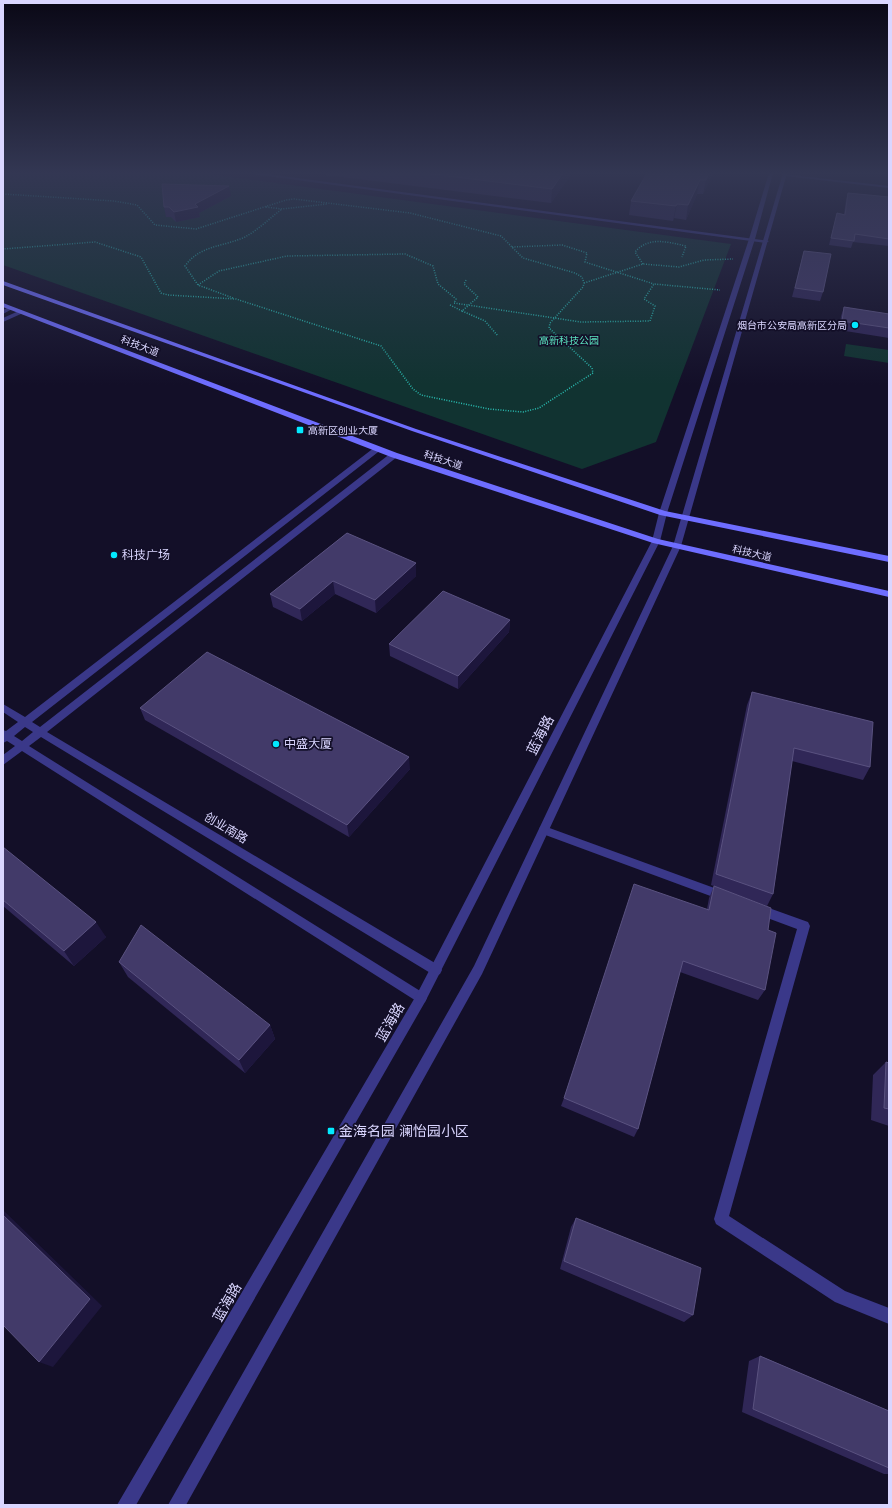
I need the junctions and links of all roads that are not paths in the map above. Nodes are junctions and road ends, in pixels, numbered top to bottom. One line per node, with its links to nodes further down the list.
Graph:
1 (751, 243): 11 (street, 蓝海路)
2 (765, 243): 12 (street)
3 (3, 283): 11 (main road, 科技大道)
4 (3, 305): 5 (main road, 科技大道)
5 (11, 308): 6 (street); 7 (main road, 科技大道)
6 (3, 312)
7 (21, 312): 8 (street); 9 (main road, 科技大道)
8 (3, 320)
9 (378, 449): 10 (main road, 科技大道); 18 (street)
10 (394, 455): 13 (main road, 科技大道); 19 (street)
11 (664, 513): 12 (main road, 科技大道); 13 (street, 蓝海路)
12 (686, 518): 14 (street); 15 (main road, 科技大道)
13 (656, 541): 14 (main road, 科技大道); 24 (street, 蓝海路)
14 (677, 546): 16 (main road, 科技大道); 23 (street)
15 (889, 559)
16 (889, 594)
17 (3, 707): 18 (street, 创业南路)
18 (26, 722): 19 (street, 创业南路); 20 (street)
19 (40, 732): 21 (street); 24 (street, 创业南路)
20 (4, 736): 21 (street)
21 (22, 745): 22 (street); 25 (street)
22 (3, 761)
23 (544, 830): 26 (street); 28 (street)
24 (436, 970): 25 (street, 蓝海路)
25 (421, 998): 27 (street, 蓝海路)
26 (889, 1316)
27 (126, 1505)
28 (177, 1505)

